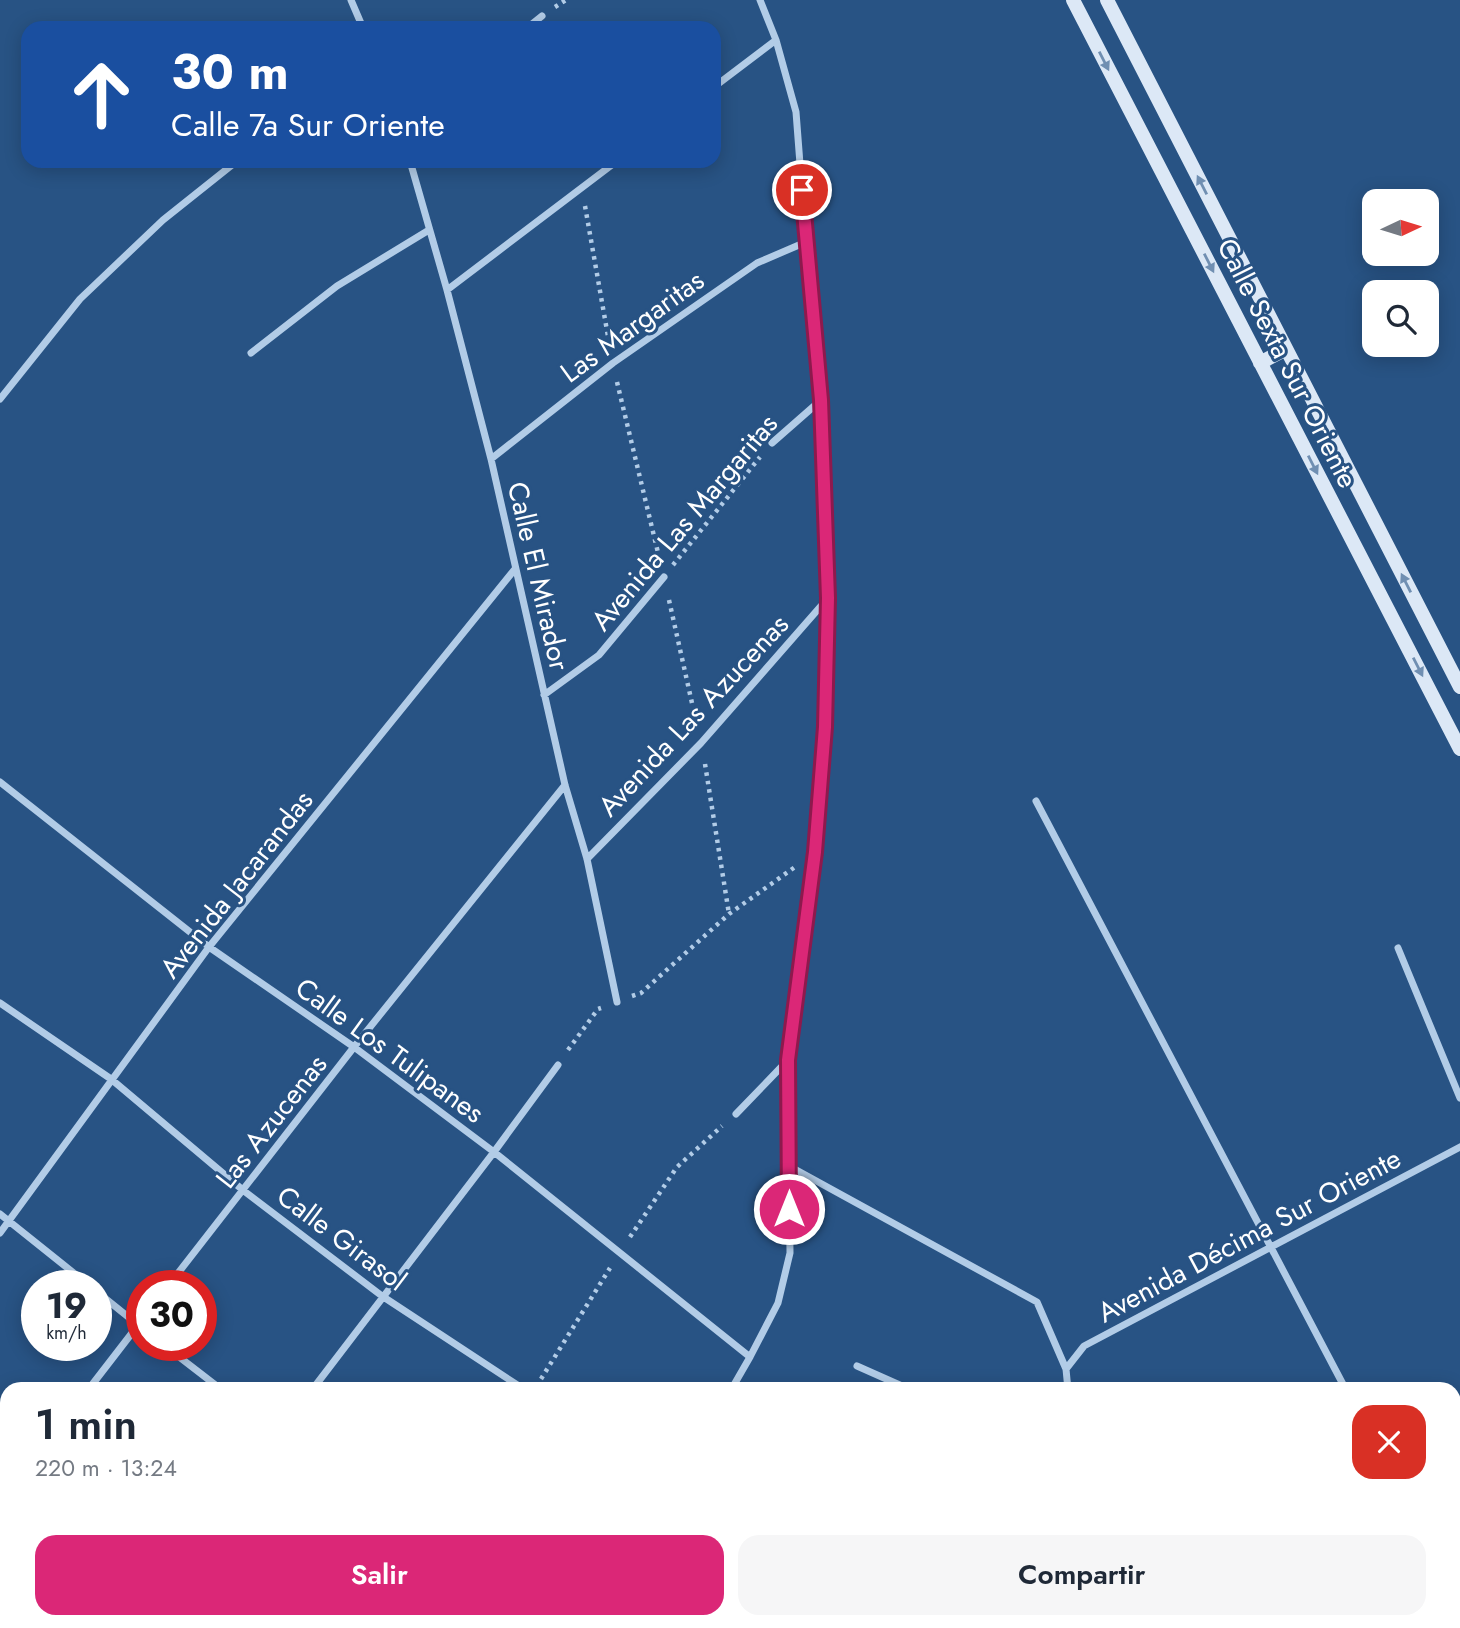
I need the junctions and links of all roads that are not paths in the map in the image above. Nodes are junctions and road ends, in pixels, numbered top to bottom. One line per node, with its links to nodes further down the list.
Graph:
1 (351, 0): 6 (street)
2 (760, 0): 8 (street)
3 (1073, 0): 18 (main road, Calle Sexta Sur Oriente, one-way to 18)
4 (1107, 0): 16 (main road, Calle Sexta Sur Oriente, one-way to 4)
5 (542, 16): 7 (street)
6 (360, 21)
7 (536, 21)
8 (776, 40): 9 (street); 14 (street)
9 (721, 82)
10 (228, 168): 19 (street)
11 (412, 168): 13 (street, Calle El Mirador)
12 (608, 168): 15 (street)
13 (429, 230): 15 (street, Calle El Mirador); 17 (street)
14 (806, 242): 20 (street); 22 (street, Las Margaritas)
15 (447, 290): 22 (street, Calle El Mirador)
16 (1286, 349): 18 (main road); 26 (main road, Calle Sexta Sur Oriente, one-way to 16)
17 (251, 353)
18 (1261, 363): 28 (main road, Calle Sexta Sur Oriente, one-way to 28)
19 (0, 399)
20 (821, 400): 21 (street, Avenida Las Margaritas); 25 (street)
21 (772, 443)
22 (491, 459): 23 (street, Calle El Mirador)
23 (516, 569): 27 (street, Calle El Mirador); 33 (street, Avenida Jacarandas)
24 (664, 577): 27 (street, Avenida Las Margaritas)
25 (828, 598): 32 (street, Avenida Las Azucenas); 38 (street)
26 (1460, 687)
27 (544, 695): 30 (street, Calle El Mirador)
28 (1460, 749)
29 (0, 782): 33 (street, Calle Los Tulipanes)
30 (565, 785): 32 (street, Calle El Mirador); 37 (street, Las Azucenas)
31 (1036, 801): 50 (street)
32 (587, 859): 35 (street, Calle El Mirador)
33 (209, 947): 37 (street, Calle Los Tulipanes); 40 (street, Avenida Jacarandas)
34 (1398, 948): 41 (street)
35 (617, 1002)
36 (0, 1003): 40 (street, Calle Girasol)
37 (354, 1047): 44 (street, Calle Los Tulipanes); 46 (street, Las Azucenas)
38 (788, 1060): 42 (street); 45 (street)
39 (558, 1065): 44 (street)
40 (111, 1079): 46 (street, Calle Girasol); 48 (street, Avenida Jacarandas)
41 (1460, 1098)
42 (736, 1114)
43 (1460, 1147): 50 (street, Avenida Décima Sur Oriente)
44 (494, 1152): 53 (street); 55 (street, Calle Los Tulipanes)
45 (789, 1166): 55 (street); 58 (street)
46 (244, 1191): 52 (street, Las Azucenas); 53 (street, Calle Girasol)
47 (0, 1214): 48 (street)
48 (9, 1221): 49 (street, Avenida Jacarandas); 51 (street)
49 (0, 1233)
50 (1272, 1248): 58 (street, Avenida Décima Sur Oriente); 66 (street)
51 (70, 1270)
52 (181, 1270)
53 (383, 1296): 61 (street); 62 (street, Calle Girasol)
54 (126, 1342): 59 (street)
55 (750, 1357): 63 (street)
56 (184, 1361): 60 (street)
57 (857, 1366): 64 (street)
58 (1066, 1369): 65 (street)
59 (94, 1382)
60 (212, 1382)
61 (318, 1382)
62 (513, 1382)
63 (736, 1382)
64 (893, 1382)
65 (1067, 1382)
66 (1342, 1382)

